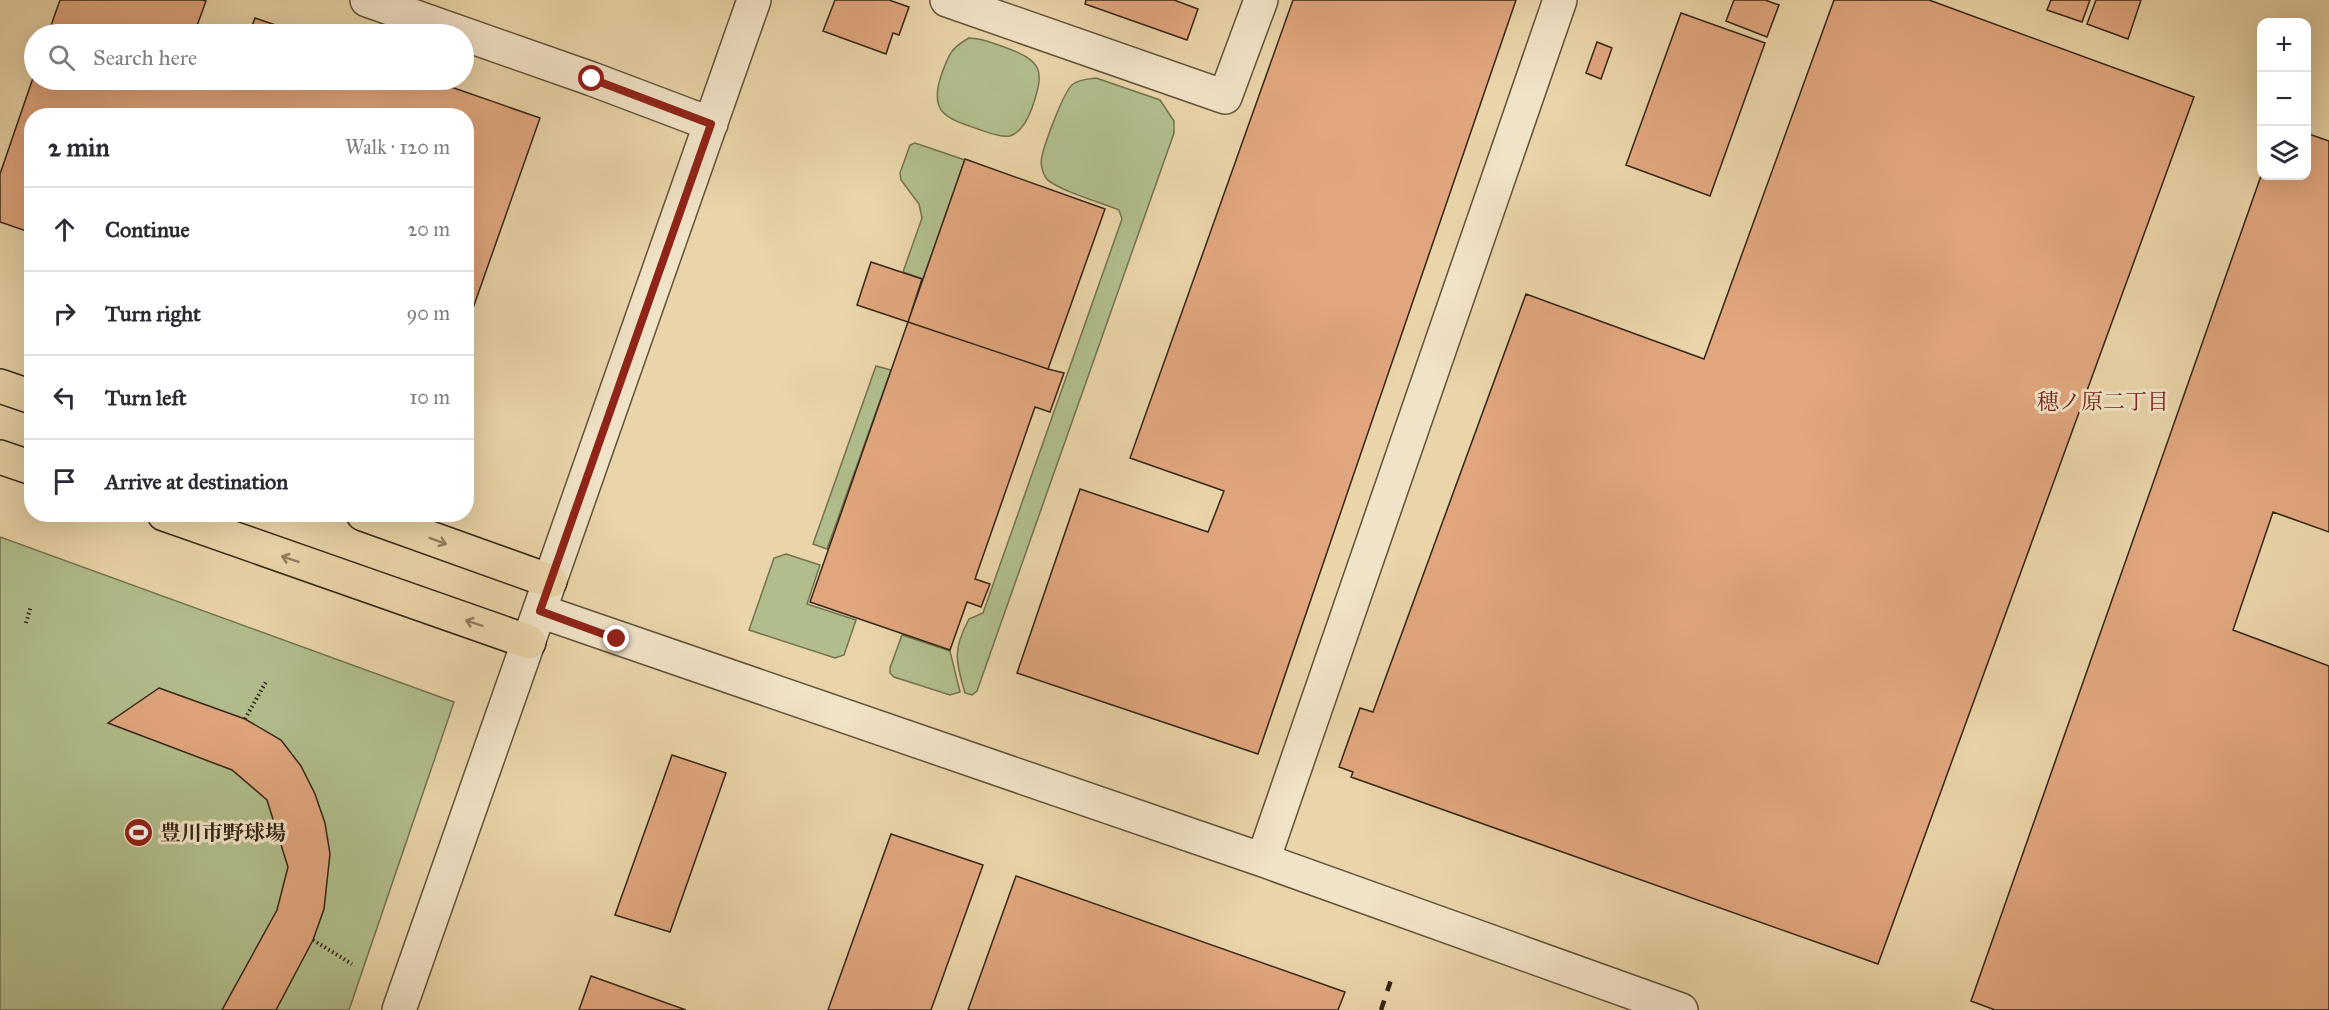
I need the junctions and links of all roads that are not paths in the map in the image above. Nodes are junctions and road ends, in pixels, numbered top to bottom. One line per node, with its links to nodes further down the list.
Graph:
1 (367, 0): 6 (street)
2 (754, 0): 8 (street)
3 (947, 0): 4 (street)
4 (1261, 0)
5 (1560, 0): 18 (street)
6 (435, 24)
7 (474, 38): 8 (street)
8 (711, 124): 15 (street)
9 (0, 386): 10 (main road)
10 (24, 394)
11 (0, 457): 12 (main road)
12 (24, 465)
13 (187, 522): 17 (main road, one-way to 13)
14 (385, 522): 15 (main road, one-way to 15)
15 (550, 581): 16 (street)
16 (540, 611): 17 (street); 18 (street)
17 (529, 642): 19 (street)
18 (1263, 860): 20 (street)
19 (399, 1010)
20 (1682, 1010)

